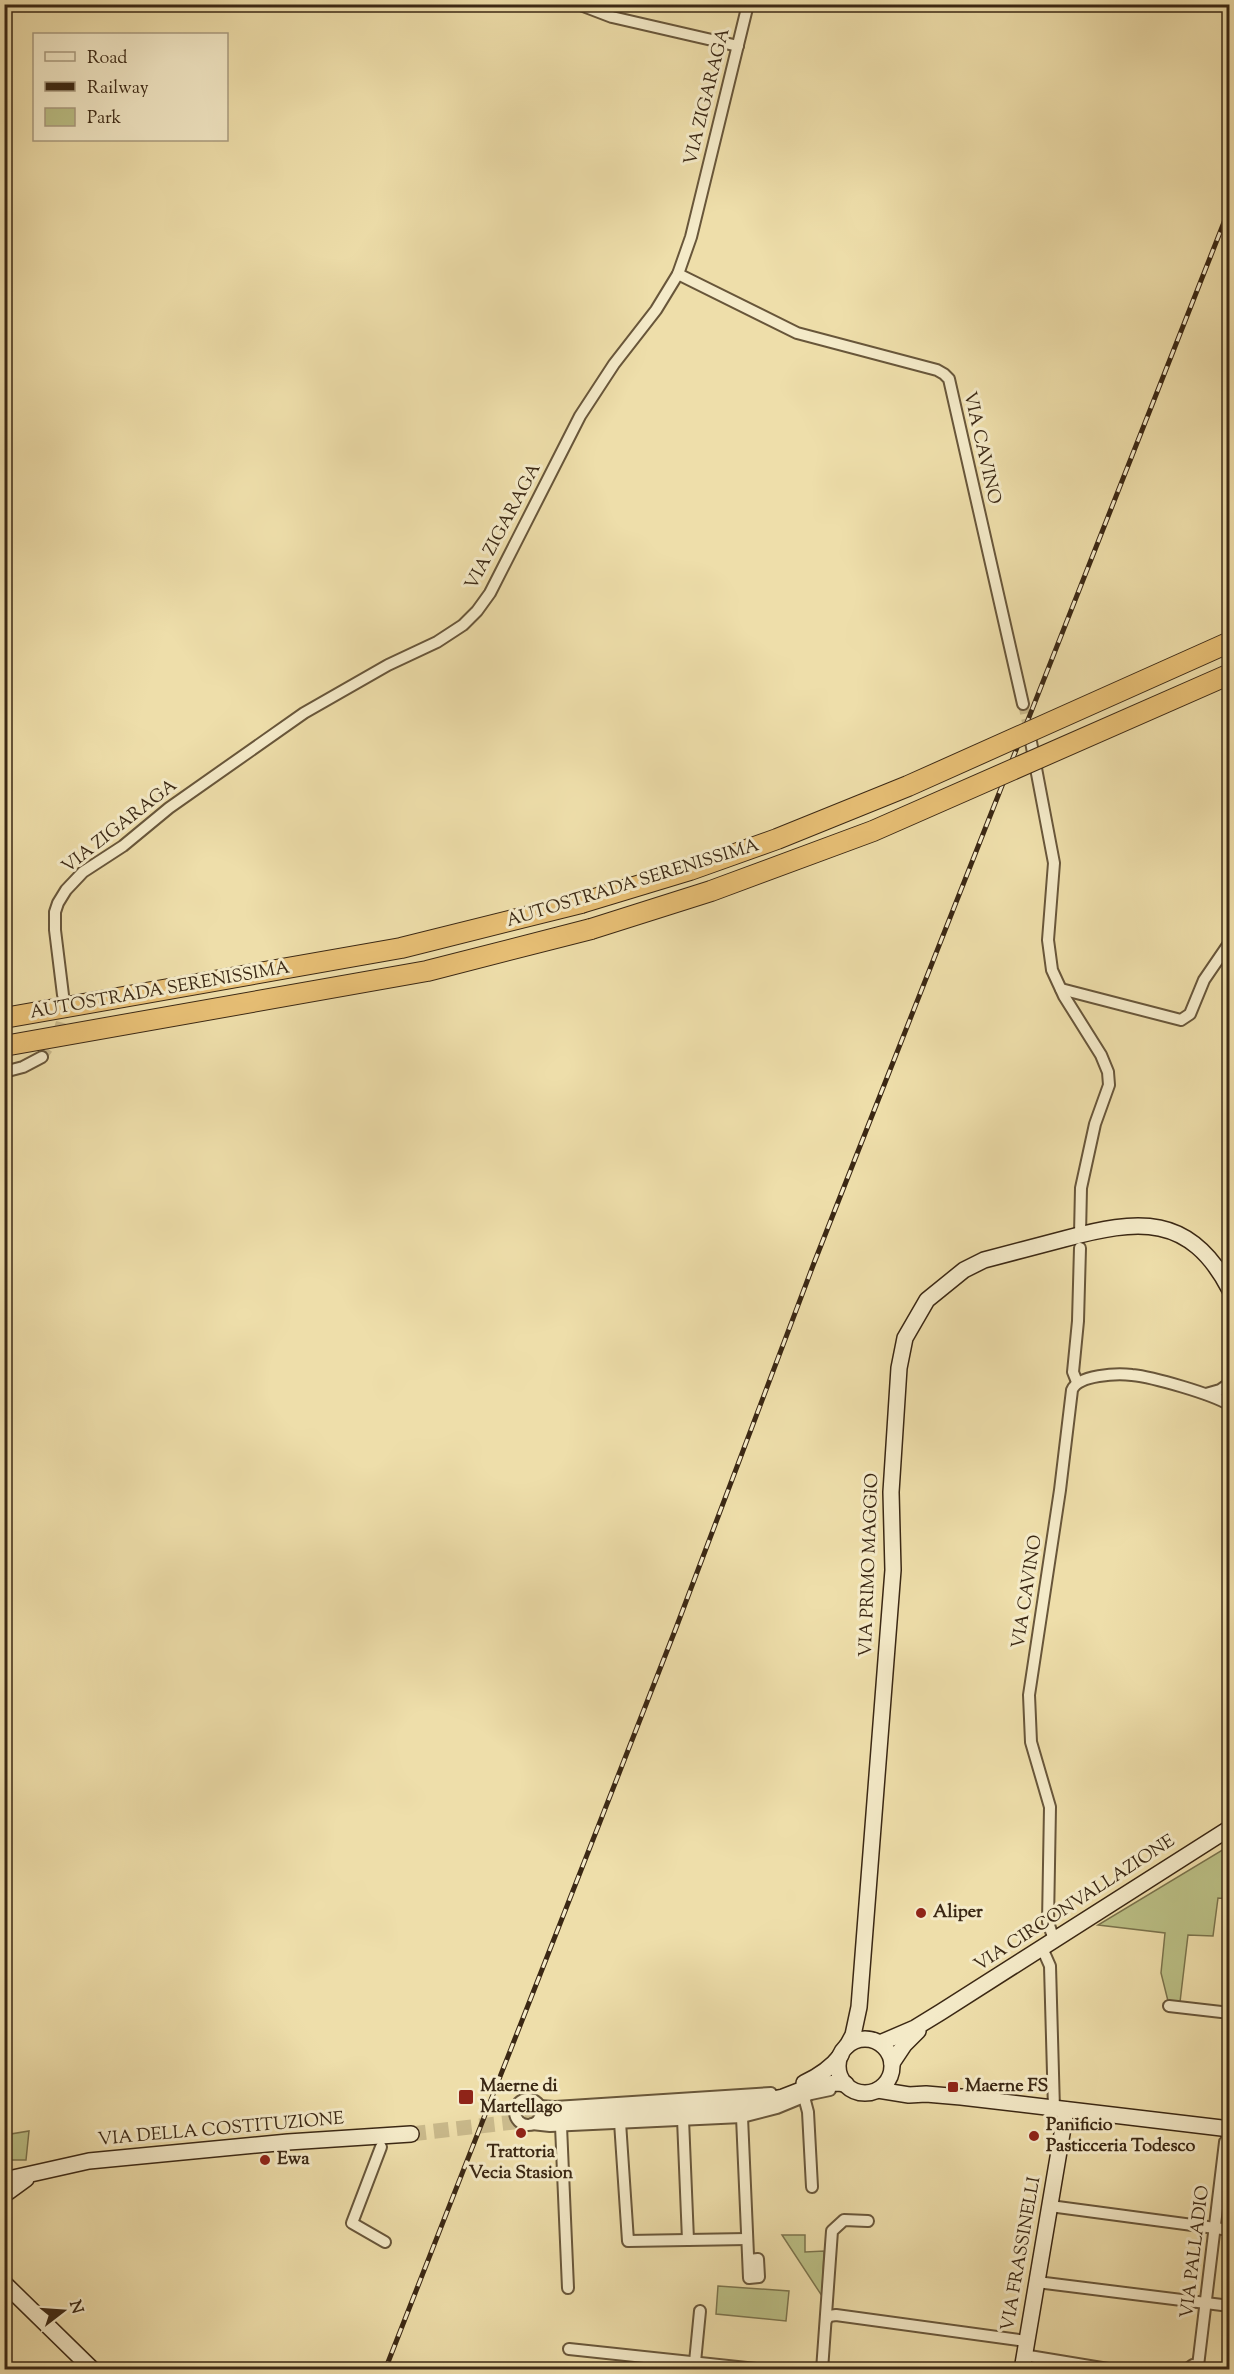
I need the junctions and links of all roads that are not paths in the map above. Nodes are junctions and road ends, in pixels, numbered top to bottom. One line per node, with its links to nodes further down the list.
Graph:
1 (578, 4): 3 (street)
2 (748, 4): 3 (street, VIA ZIGARAGA)
3 (738, 46): 4 (street, VIA ZIGARAGA)
4 (678, 274): 7 (street, VIA CAVINO); 11 (street, VIA ZIGARAGA)
5 (1230, 642): 12 (highway, AUTOSTRADA SERENISSIMA, bridge)
6 (1230, 674): 13 (highway, AUTOSTRADA SERENISSIMA, bridge)
7 (1023, 704)
8 (1031, 742): 10 (street, VIA CAVINO)
9 (1230, 942): 10 (street)
10 (1061, 989): 16 (street, VIA CAVINO)
11 (63, 995)
12 (4, 1018)
13 (4, 1046)
14 (42, 1057): 15 (street)
15 (4, 1072)
16 (1080, 1241): 17 (street, VIA PRIMO MAGGIO); 18 (street, VIA CAVINO); 25 (street, VIA PRIMO MAGGIO)
17 (1230, 1290)
18 (1077, 1382): 20 (street); 23 (street, VIA CAVINO)
19 (1230, 1383): 20 (street)
20 (1205, 1394): 21 (street)
21 (1230, 1405)
22 (1230, 1828): 23 (street, VIA CIRCONVALLAZIONE)
23 (1048, 1944): 26 (street, VIA CIRCONVALLAZIONE); 36 (street, VIA CAVINO)
24 (1169, 2006): 27 (street)
25 (859, 2007): 28 (street, VIA PRIMO MAGGIO); 29 (street, VIA PRIMO MAGGIO)
26 (941, 2012): 28 (street, VIA CIRCONVALLAZIONE); 30 (street, VIA CIRCONVALLAZIONE)
27 (1230, 2013)
28 (875, 2041): 29 (street); 30 (street)
29 (844, 2050): 31 (street); 34 (street)
30 (892, 2067): 32 (street); 33 (street)
31 (848, 2086): 32 (street); 34 (street); 35 (street)
32 (878, 2090): 33 (street)
33 (926, 2094): 36 (street)
34 (778, 2096): 37 (street)
35 (804, 2097): 38 (street); 47 (street)
36 (1060, 2110): 43 (street); 49 (street, VIA FRASSINELLI)
37 (549, 2116): 40 (street); 41 (street); 41 (street); 41 (street); 59 (street)
38 (742, 2117): 39 (street); 53 (street)
39 (683, 2119): 40 (street); 54 (street)
40 (620, 2122): 54 (street)
41 (532, 2124)
42 (411, 2133): 45 (street, VIA DELLA COSTITUZIONE)
43 (1226, 2135): 51 (street, VIA PALLADIO)
44 (381, 2146): 55 (street)
45 (36, 2173): 46 (street, VIA DELLA COSTITUZIONE); 48 (street, VIA DELLA COSTITUZIONE)
46 (4, 2180)
47 (812, 2187)
48 (4, 2195)
49 (1050, 2206): 51 (street); 57 (street, VIA FRASSINELLI)
50 (868, 2221): 63 (street)
51 (1215, 2229): 52 (street); 60 (street, VIA PALLADIO)
52 (1230, 2230)
53 (747, 2239): 54 (street); 56 (street)
54 (688, 2240)
55 (385, 2242)
56 (749, 2260)
57 (1036, 2282): 60 (street); 65 (street, VIA FRASSINELLI)
58 (4, 2283): 68 (street)
59 (568, 2288)
60 (1206, 2304): 61 (street); 67 (street, VIA PALLADIO)
61 (1230, 2306)
62 (700, 2311): 66 (street)
63 (826, 2320): 65 (street); 70 (street)
64 (569, 2349): 66 (street)
65 (1024, 2355): 71 (street)
66 (695, 2362): 69 (street)
67 (1200, 2368): 72 (street, VIA PALLADIO)
68 (93, 2370)
69 (767, 2370)
70 (822, 2370)
71 (1114, 2370)
72 (1186, 2370)

